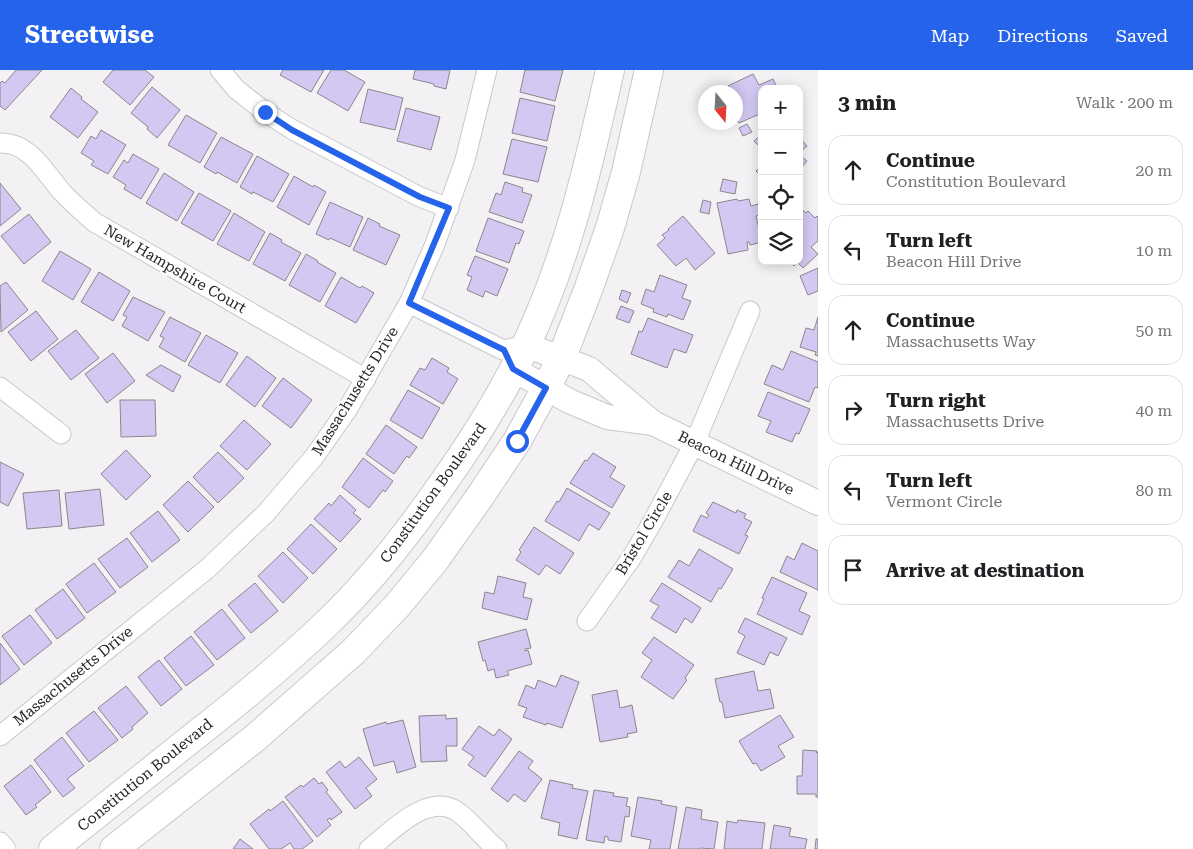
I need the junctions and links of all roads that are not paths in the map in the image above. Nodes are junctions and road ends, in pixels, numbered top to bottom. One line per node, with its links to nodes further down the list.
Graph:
1 (220, 70): 6 (street)
2 (487, 70): 6 (street, Massachusetts Drive)
3 (610, 70): 9 (main road, Constitution Boulevard)
4 (648, 70): 10 (main road)
5 (0, 143): 11 (street, New Hampshire Court)
6 (449, 208): 7 (street, Massachusetts Drive)
7 (409, 303): 9 (street); 11 (street, Massachusetts Drive)
8 (750, 311): 16 (street, Bristol Circle)
9 (514, 354): 10 (street, Beacon Hill Drive); 13 (street, Beacon Hill Drive); 22 (main road, Constitution Boulevard)
10 (562, 357): 13 (main road); 14 (street, Beacon Hill Drive)
11 (366, 379): 19 (street, Massachusetts Drive)
12 (0, 387): 15 (street)
13 (546, 388): 14 (street, Beacon Hill Drive); 23 (main road)
14 (653, 423): 16 (street, Beacon Hill Drive)
15 (61, 434)
16 (695, 442): 17 (street, Beacon Hill Drive); 18 (street, Bristol Circle)
17 (818, 503)
18 (587, 621)
19 (0, 736)
20 (0, 842): 21 (street)
21 (6, 849)
22 (53, 849)
23 (114, 849)
24 (369, 849): 25 (street)
25 (497, 849)

